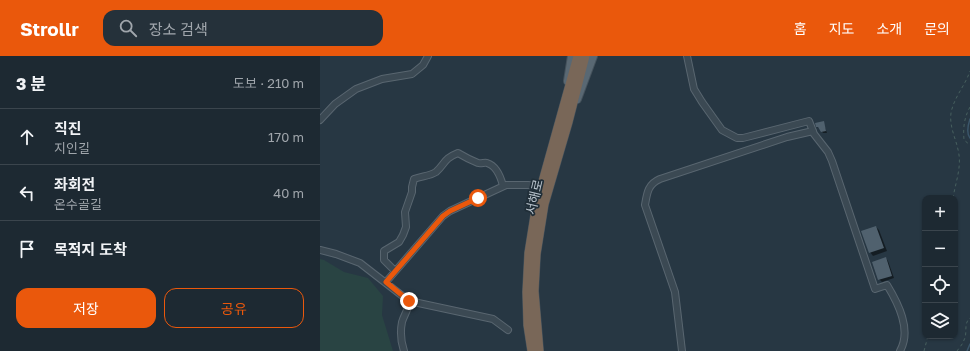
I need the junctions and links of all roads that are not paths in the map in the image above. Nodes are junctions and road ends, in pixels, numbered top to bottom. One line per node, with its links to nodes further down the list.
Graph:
1 (428, 56): 8 (street)
2 (572, 56): 7 (main road, 서해로)
3 (578, 56): 7 (highway)
4 (585, 56): 9 (highway)
5 (593, 56): 9 (main road, 서해로)
6 (687, 56): 10 (street)
7 (563, 113): 12 (highway, 서해로)
8 (320, 120)
9 (568, 122): 20 (highway, 서해로)
10 (812, 128): 21 (street); 22 (street)
11 (503, 186): 12 (street); 14 (street); 14 (street)
12 (542, 187): 19 (highway, 서해로)
13 (320, 250): 15 (street)
14 (395, 271): 15 (street)
15 (386, 282): 16 (street)
16 (409, 301): 17 (street); 18 (street)
17 (508, 330)
18 (404, 351)
19 (532, 351)
20 (539, 351)
21 (682, 351)
22 (900, 351)

